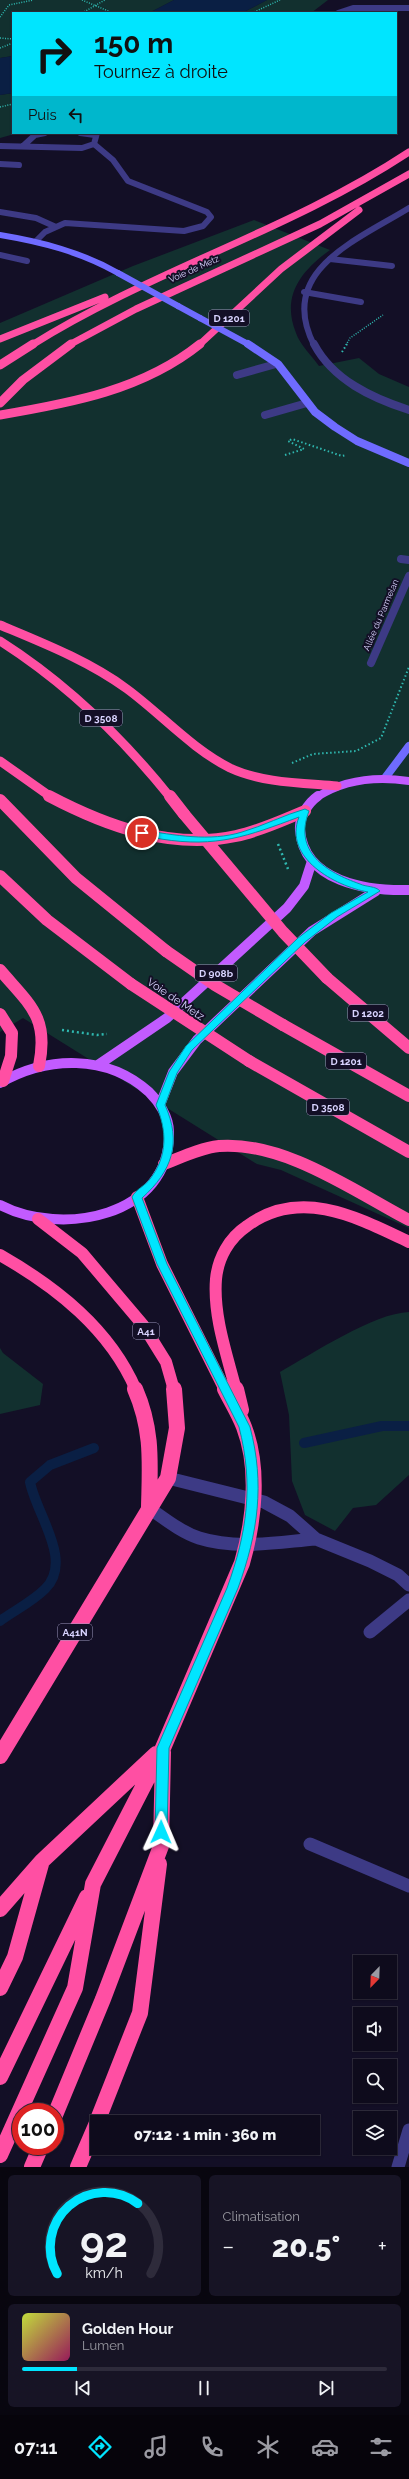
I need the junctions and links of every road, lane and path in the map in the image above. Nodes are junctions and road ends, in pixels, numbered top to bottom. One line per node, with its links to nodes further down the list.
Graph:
1 (33, 0): 11 (path)
2 (82, 0): 5 (path)
3 (105, 0): 5 (path)
4 (280, 0): 9 (path)
5 (96, 5): 7 (path); 8 (path)
6 (409, 8): 10 (street)
7 (84, 12)
8 (111, 12)
9 (254, 12)
10 (341, 12)
11 (0, 17)
12 (0, 38): 13 (path)
13 (12, 39)
14 (12, 43): 15 (path)
15 (0, 48)
16 (12, 104): 17 (path)
17 (0, 107)
18 (42, 134): 22 (street)
19 (96, 134): 20 (street)
20 (94, 144): 22 (street); 30 (street)
21 (0, 146): 22 (street)
22 (23, 146)
23 (409, 152): 37 (highway, Voie de Metz)
24 (0, 164): 25 (street)
25 (18, 165)
26 (409, 174): 27 (highway, Voie de Metz / D 1201)
27 (398, 181): 46 (highway, Voie de Metz); 49 (highway, D 1201)
28 (409, 208): 34 (street)
29 (0, 212): 30 (street)
30 (56, 227): 32 (street)
31 (0, 235): 32 (street)
32 (36, 241): 43 (street, bridge)
33 (0, 255): 35 (street)
34 (330, 259): 36 (street); 38 (street)
35 (27, 262)
36 (392, 266)
37 (174, 270): 41 (highway); 44 (highway)
38 (304, 292): 39 (street); 48 (street)
39 (361, 302)
40 (383, 315): 42 (path)
41 (0, 339)
42 (342, 352)
43 (276, 364): 45 (street); 47 (street)
44 (0, 365)
45 (237, 375)
46 (0, 403)
47 (307, 403): 50 (street); 53 (street)
48 (409, 410)
49 (0, 414)
50 (265, 414)
51 (285, 455): 52 (path)
52 (348, 455)
53 (409, 463)
54 (409, 576): 57 (street, Allée du Parmelan)
55 (0, 624): 62 (highway)
56 (0, 641): 74 (highway, D 3508, bridge)
57 (371, 663)
58 (409, 667): 62 (path)
59 (409, 746): 61 (street)
60 (0, 761): 67 (highway)
61 (385, 778): 63 (main road); 64 (main road)
62 (276, 781): 64 (highway)
63 (409, 781)
64 (337, 786): 66 (main road)
65 (0, 800): 82 (highway, D 1201, bridge)
66 (305, 811): 67 (highway); 68 (main road)
67 (254, 831): 69 (path)
68 (312, 861): 72 (main road); 79 (main road, D 908b)
69 (288, 872)
70 (2, 877): 84 (highway, Voie de Metz / D 3508, bridge)
71 (409, 890): 72 (main road)
72 (376, 891): 83 (main road, D 908b)
73 (0, 970): 76 (highway)
74 (328, 978): 78 (highway, D 1202)
75 (0, 1014): 81 (highway)
76 (44, 1030): 77 (path); 80 (highway)
77 (111, 1033)
78 (409, 1048)
79 (98, 1065): 80 (main road); 83 (main road)
80 (39, 1066): 81 (main road)
81 (2, 1082)
82 (409, 1096)
83 (160, 1105): 85 (main road)
84 (409, 1152)
85 (164, 1164): 86 (main road); 89 (highway)
86 (137, 1197): 88 (main road); 92 (highway)
87 (0, 1205): 88 (main road)
88 (38, 1219): 93 (highway, A41)
89 (409, 1220)
90 (409, 1242): 92 (highway)
91 (0, 1255): 95 (highway)
92 (244, 1427): 94 (highway)
93 (168, 1478): 94 (street); 95 (highway, A41N)
94 (253, 1500): 96 (street); 97 (highway)
95 (149, 1508): 97 (street); 102 (highway, A41N)
96 (316, 1539): 97 (street); 98 (street)
97 (247, 1546): 101 (highway)
98 (409, 1585)
99 (409, 1600): 100 (street)
100 (370, 1632)
101 (163, 1748): 104 (highway); 105 (highway); 106 (highway)
102 (0, 1756)
103 (310, 1844): 107 (street)
104 (161, 1846): 111 (highway); 112 (highway)
105 (42, 1861): 108 (highway); 109 (highway)
106 (93, 1884): 110 (highway); 115 (highway)
107 (409, 1886)
108 (0, 1910)
109 (0, 1988)
110 (0, 2077)
111 (60, 2103)
112 (100, 2115)
113 (409, 2130): 119 (street)
114 (90, 2139): 118 (highway)
115 (0, 2155)
116 (37, 2155): 117 (highway)
117 (32, 2167)
118 (78, 2167)
119 (398, 2167)

